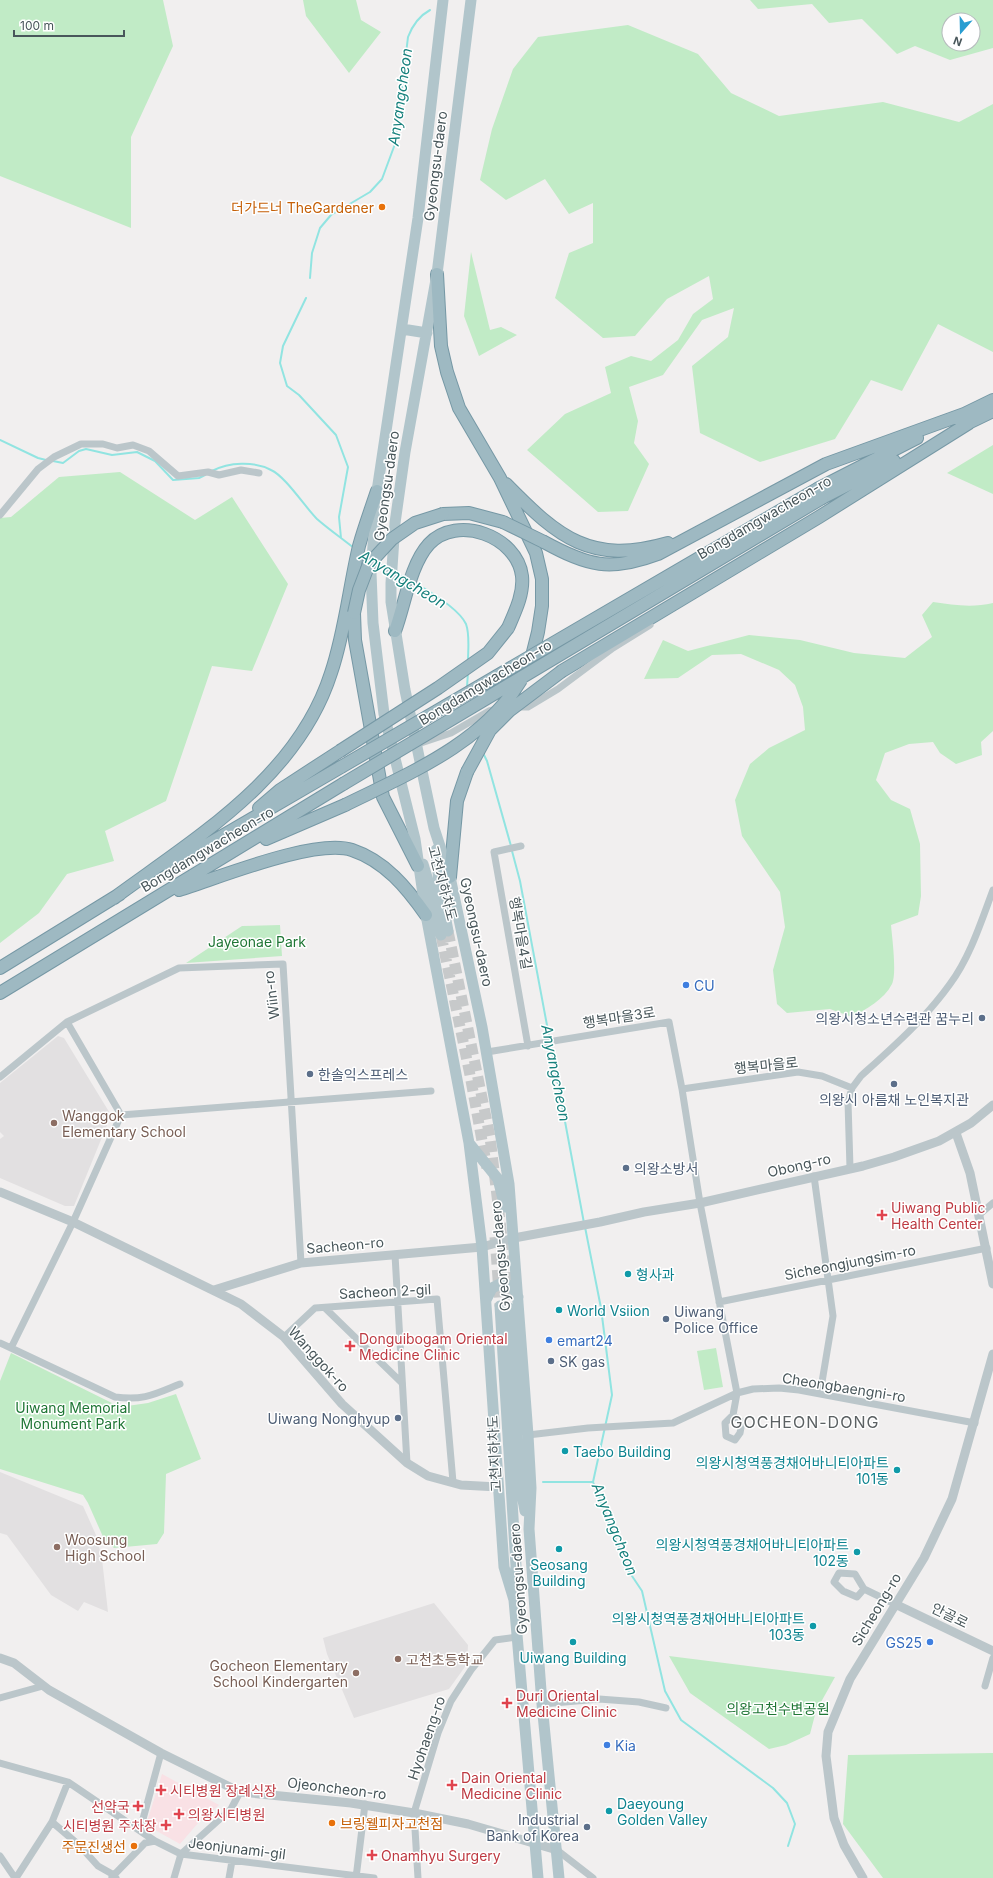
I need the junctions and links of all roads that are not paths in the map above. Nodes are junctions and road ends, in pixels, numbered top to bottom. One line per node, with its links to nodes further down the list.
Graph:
1 (443, 0): 4 (main road, Gyeongsu-daero)
2 (471, 0): 3 (main road, Gyeongsu-daero)
3 (437, 274): 5 (main road, Gyeongsu-daero); 10 (highway)
4 (402, 329): 5 (main road); 11 (main road, Gyeongsu-daero)
5 (427, 333): 16 (main road, Gyeongsu-daero)
6 (993, 400): 8 (highway, Bongdamgwacheon-ro)
7 (993, 411): 8 (highway, Bongdamgwacheon-ro)
8 (966, 418): 12 (highway, Bongdamgwacheon-ro); 14 (highway); 24 (highway, bridge)
9 (259, 472): 13 (street)
10 (500, 478): 14 (highway); 22 (highway, bridge)
11 (377, 491): 20 (main road, Gyeongsu-daero, bridge); 27 (highway)
12 (821, 493): 18 (highway, Bongdamgwacheon-ro, bridge); 22 (highway, Bongdamgwacheon-ro, bridge)
13 (0, 515)
14 (688, 537): 23 (highway, bridge)
15 (770, 549): 17 (street)
16 (395, 631): 17 (main road, Gyeongsu-daero); 18 (highway, bridge)
17 (417, 744): 19 (main road, Gyeongsu-daero)
18 (240, 826): 27 (highway, Bongdamgwacheon-ro)
19 (434, 828): 20 (main road, 고천지하차도); 24 (main road, Gyeongsu-daero)
20 (415, 839): 23 (main road, Gyeongsu-daero)
21 (521, 846): 32 (street, 행복마을4길)
22 (228, 855): 26 (highway, Bongdamgwacheon-ro)
23 (418, 866): 28 (main road, Gyeongsu-daero)
24 (450, 877): 33 (main road, Gyeongsu-daero)
25 (993, 890): 35 (street)
26 (158, 896): 28 (highway); 30 (highway, Bongdamgwacheon-ro)
27 (114, 898): 29 (highway, Bongdamgwacheon-ro)
28 (426, 915): 42 (main road, Gyeongsu-daero)
29 (0, 968)
30 (0, 993)
31 (67, 1022): 34 (street, Wiin-ro); 38 (street, Wiin-ro); 40 (street)
32 (528, 1046): 33 (street, 행복마을3로); 36 (street, 행복마을3로)
33 (487, 1052): 46 (main road, Gyeongsu-daero)
34 (0, 1077)
35 (852, 1088): 36 (street, 행복마을로); 43 (street)
36 (682, 1089): 47 (street, 행복마을3로)
37 (432, 1091): 38 (street)
38 (292, 1102): 40 (street); 55 (street, Wiin-ro)
39 (993, 1105): 41 (street, Obong-ro)
40 (121, 1115): 50 (street)
41 (956, 1133): 43 (street, Obong-ro); 49 (street)
42 (470, 1143): 46 (main road); 52 (main road, Gyeongsu-daero)
43 (850, 1168): 44 (street, Obong-ro)
44 (814, 1176): 47 (street, Obong-ro); 56 (street)
45 (0, 1192): 50 (street, Wanggok-ro)
46 (511, 1200): 51 (main road, Gyeongsu-daero)
47 (700, 1203): 51 (street, Obong-ro); 62 (street, 행복마을3로)
48 (993, 1203): 49 (street)
49 (980, 1214): 53 (street)
50 (73, 1222): 58 (street, Wanggok-ro); 66 (street)
51 (514, 1238): 52 (street); 60 (main road, Gyeongsu-daero)
52 (482, 1247): 54 (street, Sacheon-ro); 59 (main road, Gyeongsu-daero)
53 (987, 1248): 56 (street, Sicheongjungsim-ro); 57 (street)
54 (395, 1255): 55 (street, Sacheon-ro); 61 (street)
55 (301, 1263): 58 (street, Sacheon-ro)
56 (828, 1280): 62 (street, Sicheongjungsim-ro); 71 (street)
57 (993, 1284)
58 (214, 1290): 64 (street, Wanggok-ro)
59 (486, 1300): 60 (main road); 77 (main road, Gyeongsu-daero)
60 (519, 1300): 74 (main road, Gyeongsu-daero)
61 (398, 1302): 63 (street, Sacheon 2-gil); 68 (street); 76 (street, Sacheon 2-gil)
62 (719, 1302): 70 (street, 행복마을3로)
63 (325, 1308): 64 (street, Sacheon 2-gil); 68 (street)
64 (284, 1337): 75 (street, Wanggok-ro)
65 (0, 1343): 66 (street)
66 (11, 1348): 69 (street)
67 (993, 1354): 73 (street, Sicheong-ro)
68 (402, 1383): 75 (street)
69 (180, 1384)
70 (737, 1393): 71 (street, Cheongbaengni-ro); 72 (street); 74 (street, Cheongbaengni-ro)
71 (820, 1394): 73 (street, Cheongbaengni-ro)
72 (733, 1415)
73 (974, 1423): 81 (street, Sicheong-ro)
74 (528, 1435): 78 (main road, Gyeongsu-daero)
75 (407, 1463): 76 (street, Wanggok-ro)
76 (453, 1482): 77 (street, Wanggok-ro)
77 (498, 1486): 80 (main road, Gyeongsu-daero)
78 (529, 1529): 80 (main road, 고천지하차도); 89 (main road, Gyeongsu-daero)
79 (864, 1589): 81 (street)
80 (514, 1600): 82 (main road, Gyeongsu-daero)
81 (895, 1604): 83 (street, 안골로); 116 (street, Sicheong-ro)
82 (517, 1637): 96 (street, Hyohaeng-ro); 100 (main road, Gyeongsu-daero)
83 (993, 1651)
84 (0, 1658): 86 (street, Ojeoncheon-ro)
85 (993, 1658): 87 (street)
86 (43, 1686): 88 (street); 91 (street, Ojeoncheon-ro)
87 (985, 1686)
88 (0, 1698)
89 (542, 1704): 90 (street); 101 (main road, Gyeongsu-daero)
90 (666, 1708)
91 (161, 1753): 94 (street, Ojeoncheon-ro); 98 (street)
92 (0, 1763): 93 (street, Jeonjunami-gil)
93 (68, 1782): 97 (street); 98 (street, Jeonjunami-gil)
94 (240, 1792): 95 (street, Ojeoncheon-ro); 102 (street)
95 (365, 1804): 96 (street, Ojeoncheon-ro); 107 (street)
96 (414, 1813): 100 (street, Ojeoncheon-ro); 112 (street, Hyohaeng-ro)
97 (52, 1822): 106 (street); 108 (street)
98 (140, 1830): 99 (street, Jeonjunami-gil)
99 (155, 1841): 102 (street, Jeonjunami-gil); 106 (street)
100 (535, 1843): 101 (street, Ojeoncheon-ro); 113 (main road, Gyeongsu-daero)
101 (557, 1850): 114 (main road, Gyeongsu-daero); 115 (street)
102 (180, 1854): 104 (street, Jeonjunami-gil); 109 (street)
103 (0, 1856): 108 (street)
104 (232, 1861): 105 (street, Jeonjunami-gil); 110 (street)
105 (327, 1875): 107 (street, Jeonjunami-gil)
106 (114, 1877)
107 (356, 1877): 111 (street, Jeonjunami-gil)
108 (16, 1878)
109 (174, 1878)
110 (229, 1878)
111 (374, 1878)
112 (418, 1878)
113 (538, 1878)
114 (559, 1878)
115 (593, 1878)
116 (863, 1878)

